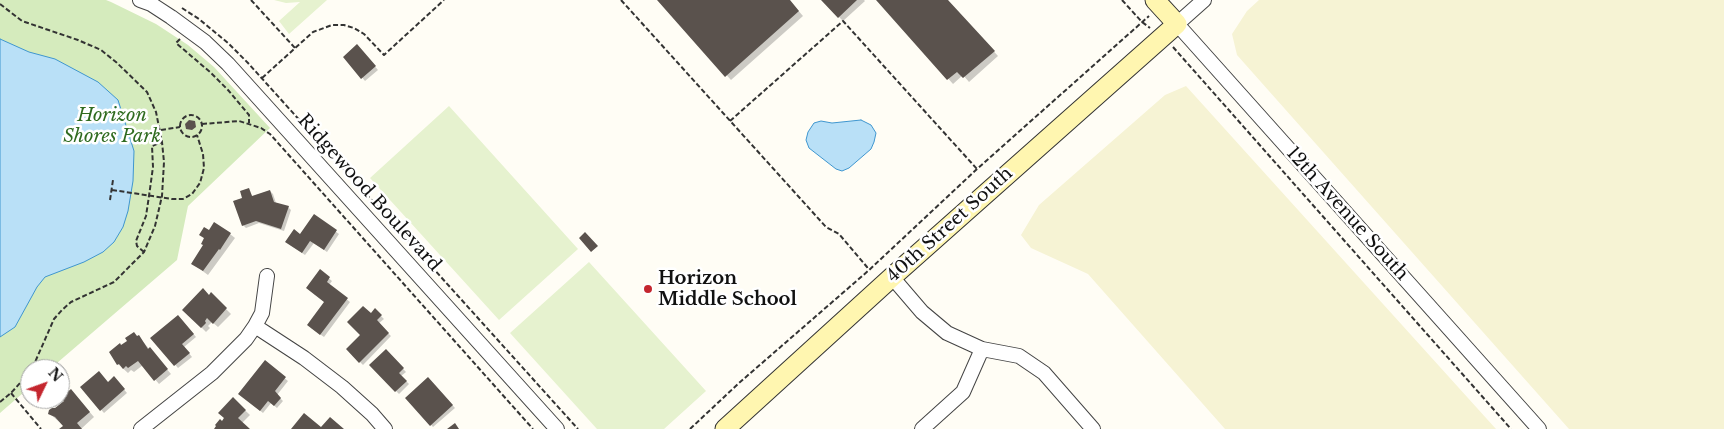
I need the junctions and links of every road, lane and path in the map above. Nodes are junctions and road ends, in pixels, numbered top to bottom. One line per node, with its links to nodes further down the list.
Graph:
1 (140, 0): 13 (street, Ridgewood Boulevard)
2 (251, 0): 15 (path)
3 (444, 0): 15 (path)
4 (620, 0): 17 (path)
5 (1122, 0): 11 (path)
6 (1204, 0): 12 (street)
7 (1158, 3): 11 (path); 12 (street, 12th Avenue South)
8 (0, 4): 21 (path)
9 (176, 4): 10 (path)
10 (199, 19): 13 (path); 16 (path)
11 (1142, 22): 14 (path); 24 (path)
12 (1177, 24): 14 (street, 40th Street South); 51 (street, 12th Avenue South)
13 (188, 30): 19 (path); 44 (street, Ridgewood Boulevard)
14 (1161, 37): 33 (street, 40th Street South); 50 (path)
15 (295, 49): 16 (path)
16 (262, 78): 45 (path)
17 (730, 121): 24 (path); 31 (path)
18 (202, 124): 19 (path); 20 (path); 22 (path)
19 (249, 124): 43 (path)
20 (180, 127): 21 (path); 22 (path)
21 (161, 130): 23 (path)
22 (197, 135): 28 (path)
23 (162, 142): 27 (path); 28 (path)
24 (977, 169): 31 (path)
25 (113, 180): 26 (path)
26 (112, 190): 27 (path); 29 (path)
27 (150, 196): 28 (path); 30 (path)
28 (162, 196): 30 (path)
29 (110, 200)
30 (144, 252): 36 (path)
31 (868, 271): 46 (path)
32 (267, 276): 34 (street)
33 (892, 277): 35 (street); 47 (street, 40th Street South)
34 (256, 326): 41 (street); 42 (street)
35 (982, 349): 48 (street); 49 (street)
36 (36, 359)
37 (20, 383): 38 (path)
38 (11, 393): 39 (path); 40 (path)
39 (0, 402)
40 (41, 429)
41 (141, 429)
42 (385, 429)
43 (534, 429)
44 (557, 429)
45 (578, 429)
46 (690, 429)
47 (725, 429)
48 (922, 429)
49 (1094, 429)
50 (1511, 429)
51 (1539, 429)

